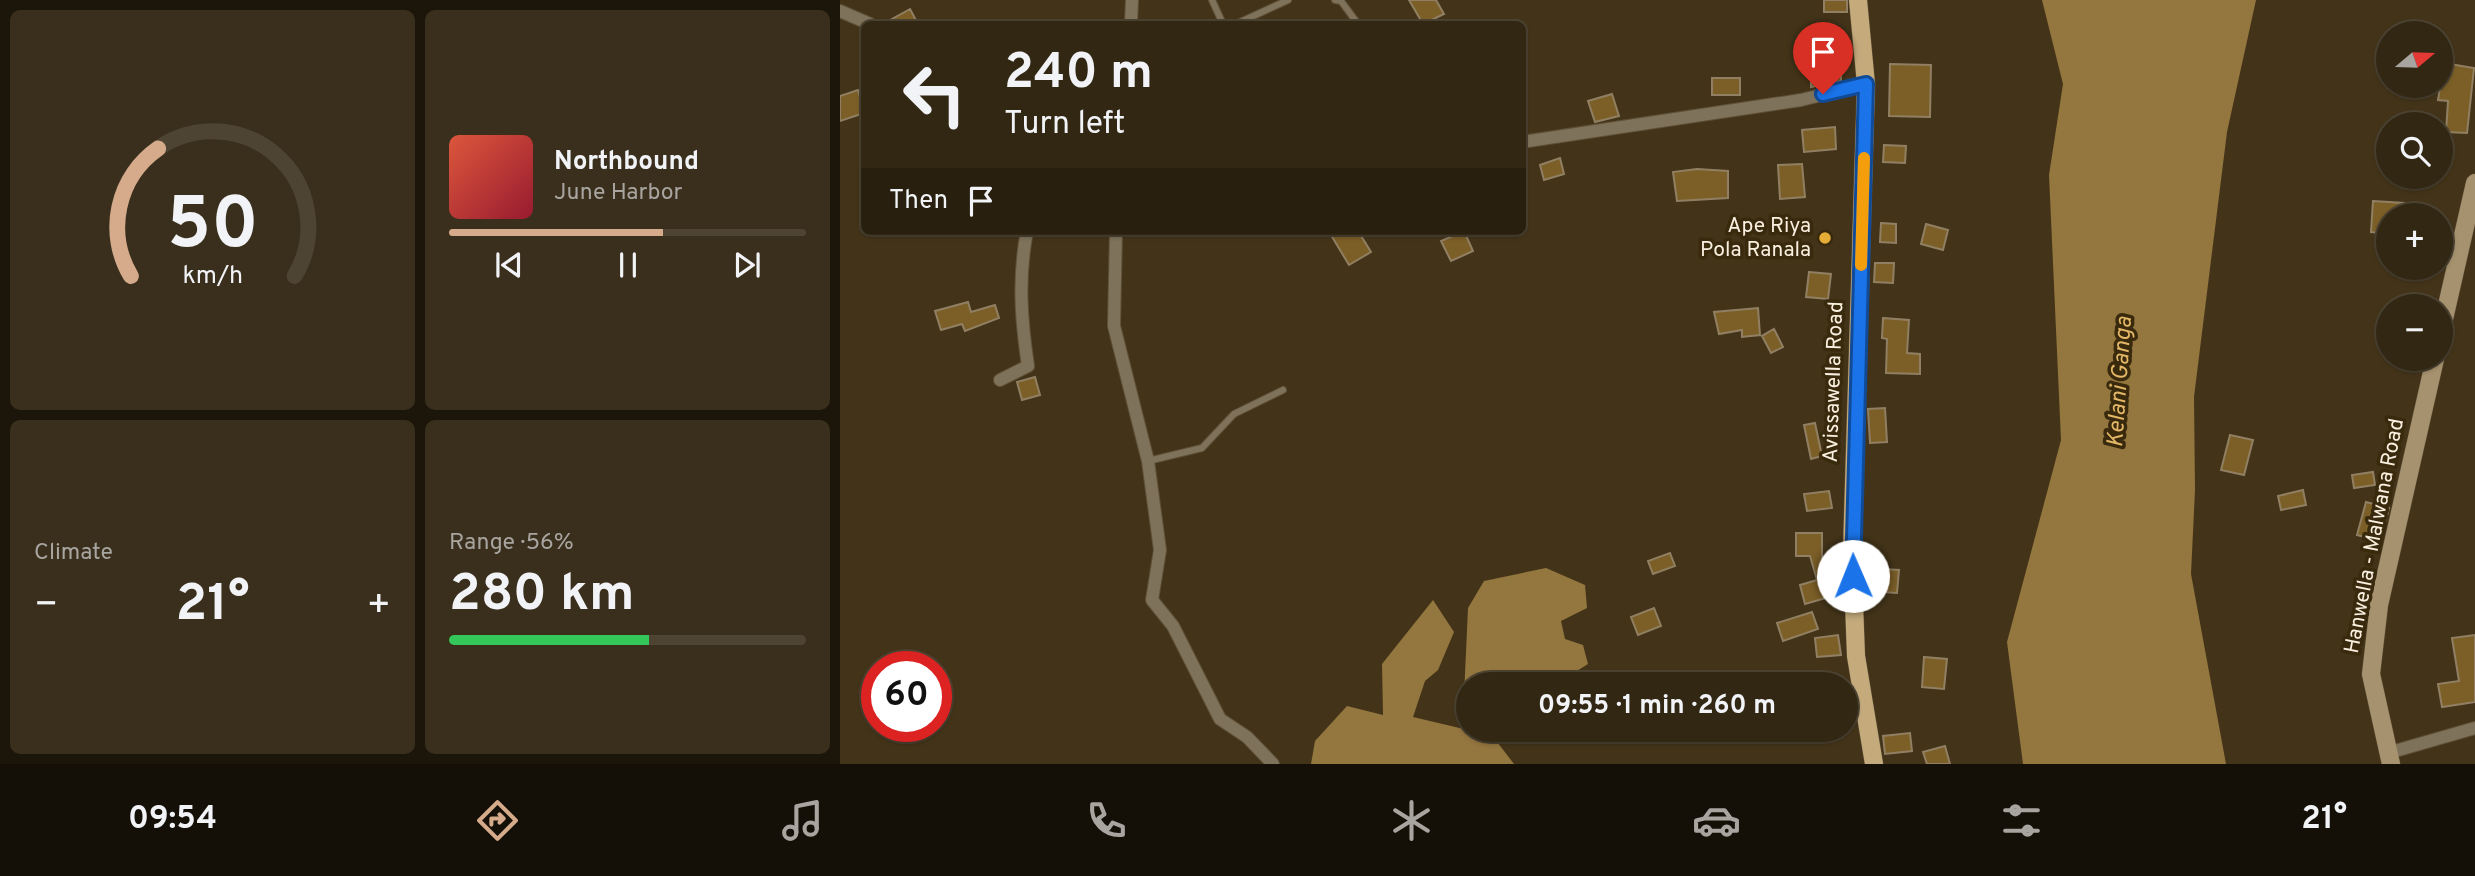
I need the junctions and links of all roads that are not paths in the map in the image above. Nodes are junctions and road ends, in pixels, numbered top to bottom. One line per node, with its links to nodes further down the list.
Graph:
1 (1132, 0): 8 (street)
2 (1212, 0): 9 (lane)
3 (1288, 0): 10 (lane)
4 (1335, 0): 11 (lane)
5 (1858, 0): 12 (main road, Avissawella Road)
6 (840, 11): 7 (street)
7 (863, 21)
8 (1131, 21)
9 (1222, 21)
10 (1242, 21)
11 (1356, 21)
12 (1866, 84): 13 (street); 25 (main road, Avissawella Road)
13 (1526, 141)
14 (2475, 183): 17 (street)
15 (1026, 235): 19 (street)
16 (1116, 235): 21 (street)
17 (2450, 294)
18 (2432, 371): 23 (street, Hanwella - Malwana Road)
19 (1000, 380)
20 (1283, 390): 21 (lane)
21 (1148, 461): 24 (street)
22 (2475, 728): 23 (street)
23 (2390, 759)
24 (1273, 764)
25 (1874, 764)

